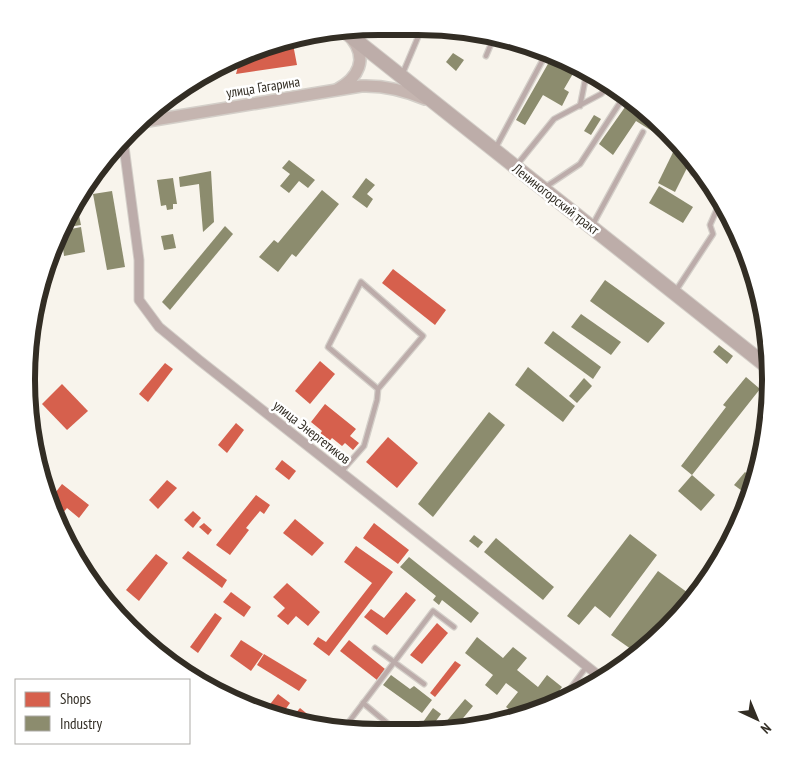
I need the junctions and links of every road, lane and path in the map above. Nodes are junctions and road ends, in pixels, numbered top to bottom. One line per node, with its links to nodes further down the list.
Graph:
1 (419, 35): 7 (lane)
2 (352, 36): 7 (main road, Лениногорский тракт)
3 (350, 37): 10 (street, улица Гагарина)
4 (491, 43): 5 (lane)
5 (486, 56)
6 (543, 59): 17 (lane)
7 (401, 76): 13 (main road, Лениногорский тракт)
8 (585, 79): 12 (lane)
9 (605, 90): 12 (lane)
10 (329, 92): 13 (street, улица Гагарина); 14 (street, улица Гагарина)
11 (621, 101): 19 (lane)
12 (580, 106): 18 (lane)
13 (439, 107): 17 (main road, Лениногорский тракт)
14 (152, 120)
15 (643, 132): 21 (lane)
16 (124, 148): 25 (street, улица Энергетиков)
17 (494, 150): 18 (main road, Лениногорский тракт)
18 (515, 167): 19 (main road, Лениногорский тракт)
19 (543, 189): 21 (main road, Лениногорский тракт)
20 (717, 209): 22 (lane)
21 (591, 227): 22 (main road, Лениногорский тракт)
22 (675, 293): 23 (main road, Лениногорский тракт)
23 (761, 362)
24 (378, 389): 24 (lane); 25 (lane)
25 (341, 472): 29 (street, улица Энергетиков)
26 (454, 627): 28 (lane)
27 (375, 648): 28 (lane)
28 (394, 662): 31 (lane); 33 (lane)
29 (587, 666): 30 (street, улица Энергетиков); 32 (lane)
30 (597, 674)
31 (424, 684)
32 (570, 688)
33 (363, 703): 34 (lane); 35 (lane)
34 (349, 722)
35 (389, 724)

